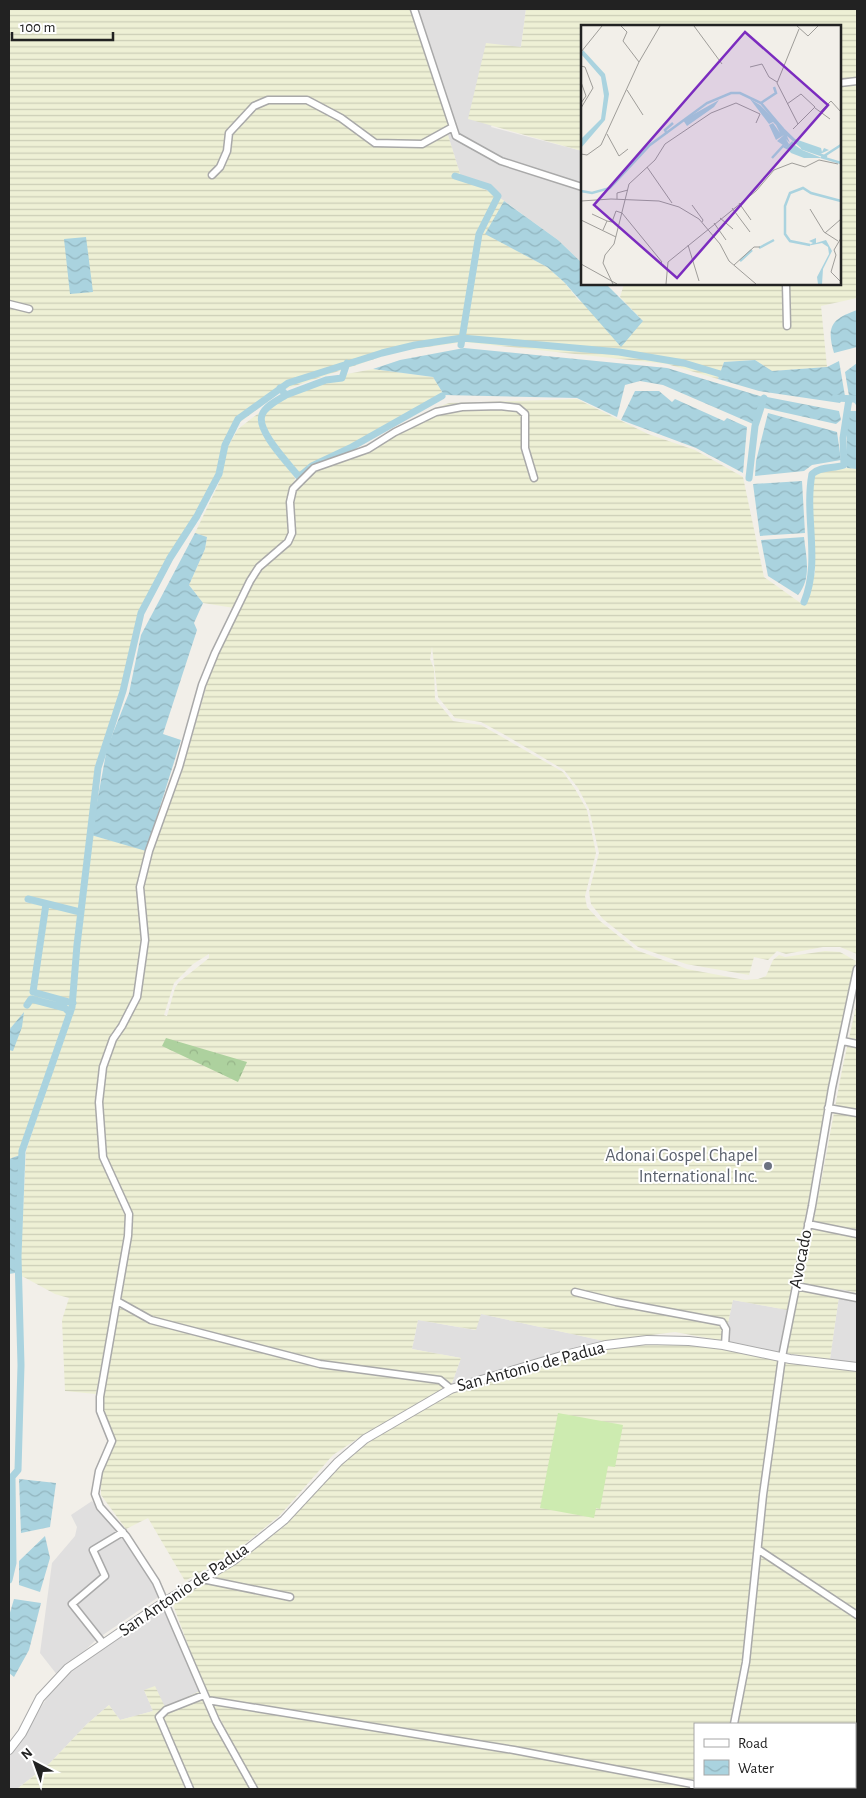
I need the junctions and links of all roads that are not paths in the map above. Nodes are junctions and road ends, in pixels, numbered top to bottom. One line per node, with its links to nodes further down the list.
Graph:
1 (414, 9): 4 (street)
2 (857, 81): 3 (street)
3 (841, 83)
4 (451, 128): 5 (street); 6 (street)
5 (212, 175)
6 (581, 187)
7 (786, 285): 10 (street)
8 (9, 304): 9 (street)
9 (30, 309)
10 (787, 326)
11 (534, 478): 22 (street)
12 (857, 969): 13 (street, Avocado)
13 (843, 1041): 14 (street); 15 (street, Avocado)
14 (857, 1044)
15 (828, 1108): 16 (street); 17 (street, Avocado)
16 (857, 1113)
17 (808, 1224): 18 (street); 19 (street, Avocado)
18 (857, 1234)
19 (796, 1286): 21 (street); 24 (street, Avocado)
20 (575, 1292): 23 (street)
21 (857, 1298)
22 (117, 1301): 26 (street); 27 (street)
23 (725, 1345): 24 (street, San Antonio de Padua); 26 (street, San Antonio de Padua)
24 (782, 1357): 25 (street, San Antonio de Padua); 28 (street, Avocado)
25 (857, 1367)
26 (451, 1388): 29 (street, San Antonio de Padua)
27 (123, 1532): 31 (street); 33 (street)
28 (759, 1550): 32 (street); 35 (street, Avocado)
29 (202, 1579): 30 (street); 31 (street, San Antonio de Padua)
30 (290, 1597)
31 (164, 1602): 33 (street, San Antonio de Padua); 34 (street)
32 (857, 1615)
33 (103, 1643): 36 (street, San Antonio de Padua)
34 (206, 1698): 37 (street); 38 (street); 39 (street)
35 (734, 1723)
36 (9, 1750)
37 (190, 1789)
38 (254, 1789)
39 (694, 1789)

